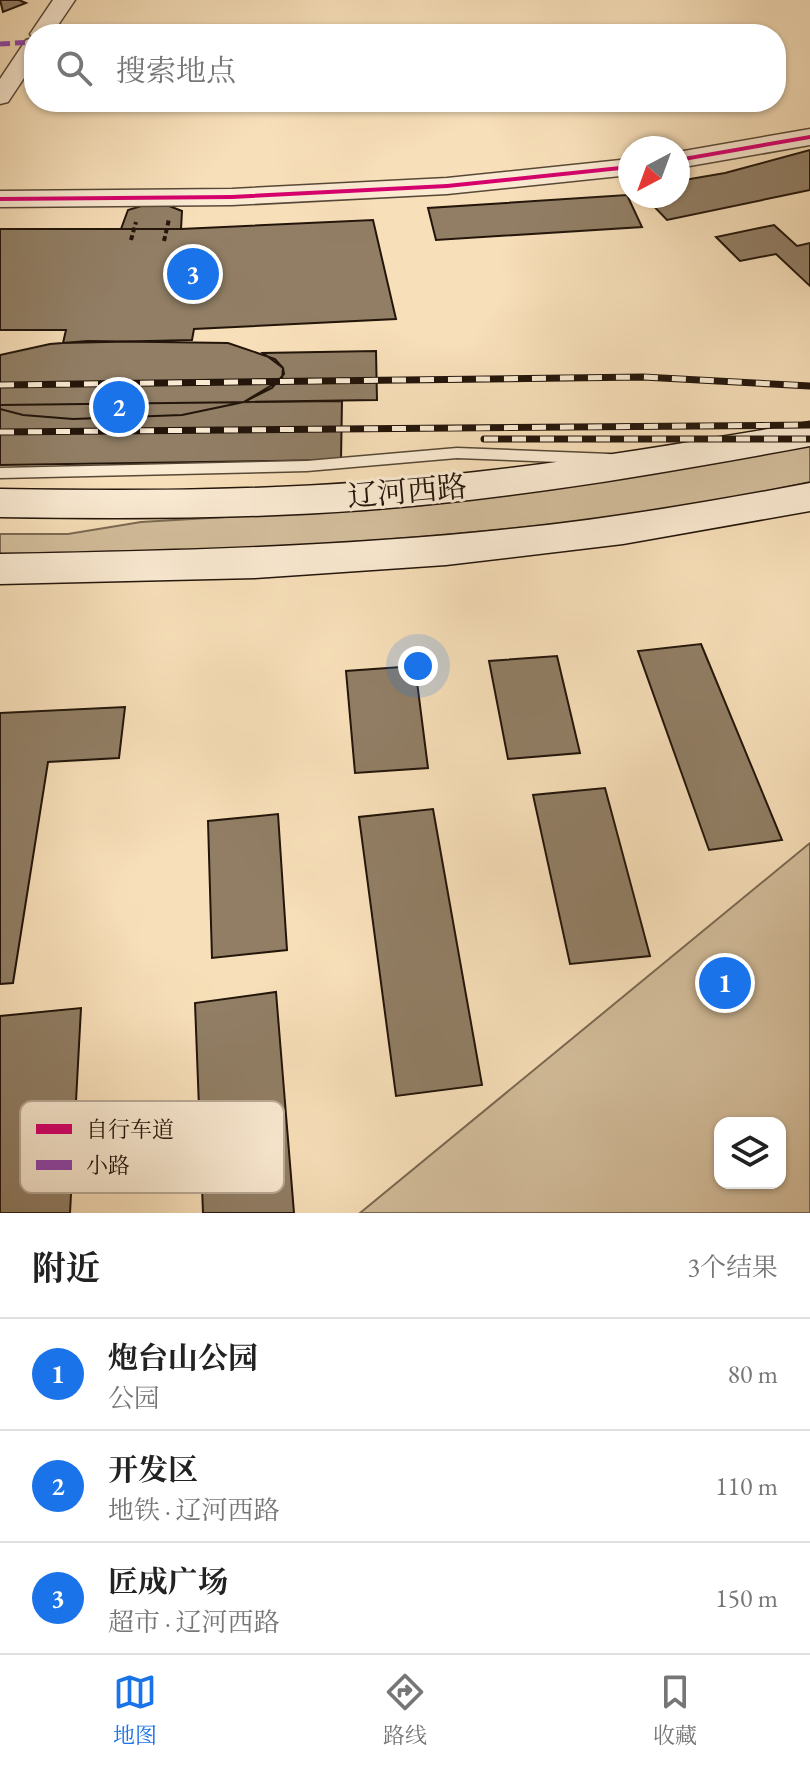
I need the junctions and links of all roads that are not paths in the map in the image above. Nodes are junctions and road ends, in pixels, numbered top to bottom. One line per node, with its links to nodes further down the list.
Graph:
1 (64, 0): 2 (street)
2 (48, 24)
3 (24, 43): 4 (street)
4 (0, 44)
5 (24, 59): 6 (street)
6 (0, 97)
7 (810, 137): 8 (street)
8 (690, 158)
9 (618, 168): 10 (street)
10 (0, 199)
11 (810, 434): 12 (main road, 辽河西路)
12 (652, 460): 13 (lane); 15 (main road, 辽河西路)
13 (0, 473)
14 (810, 497): 16 (main road, 辽河西路)
15 (0, 503)
16 (0, 569)

